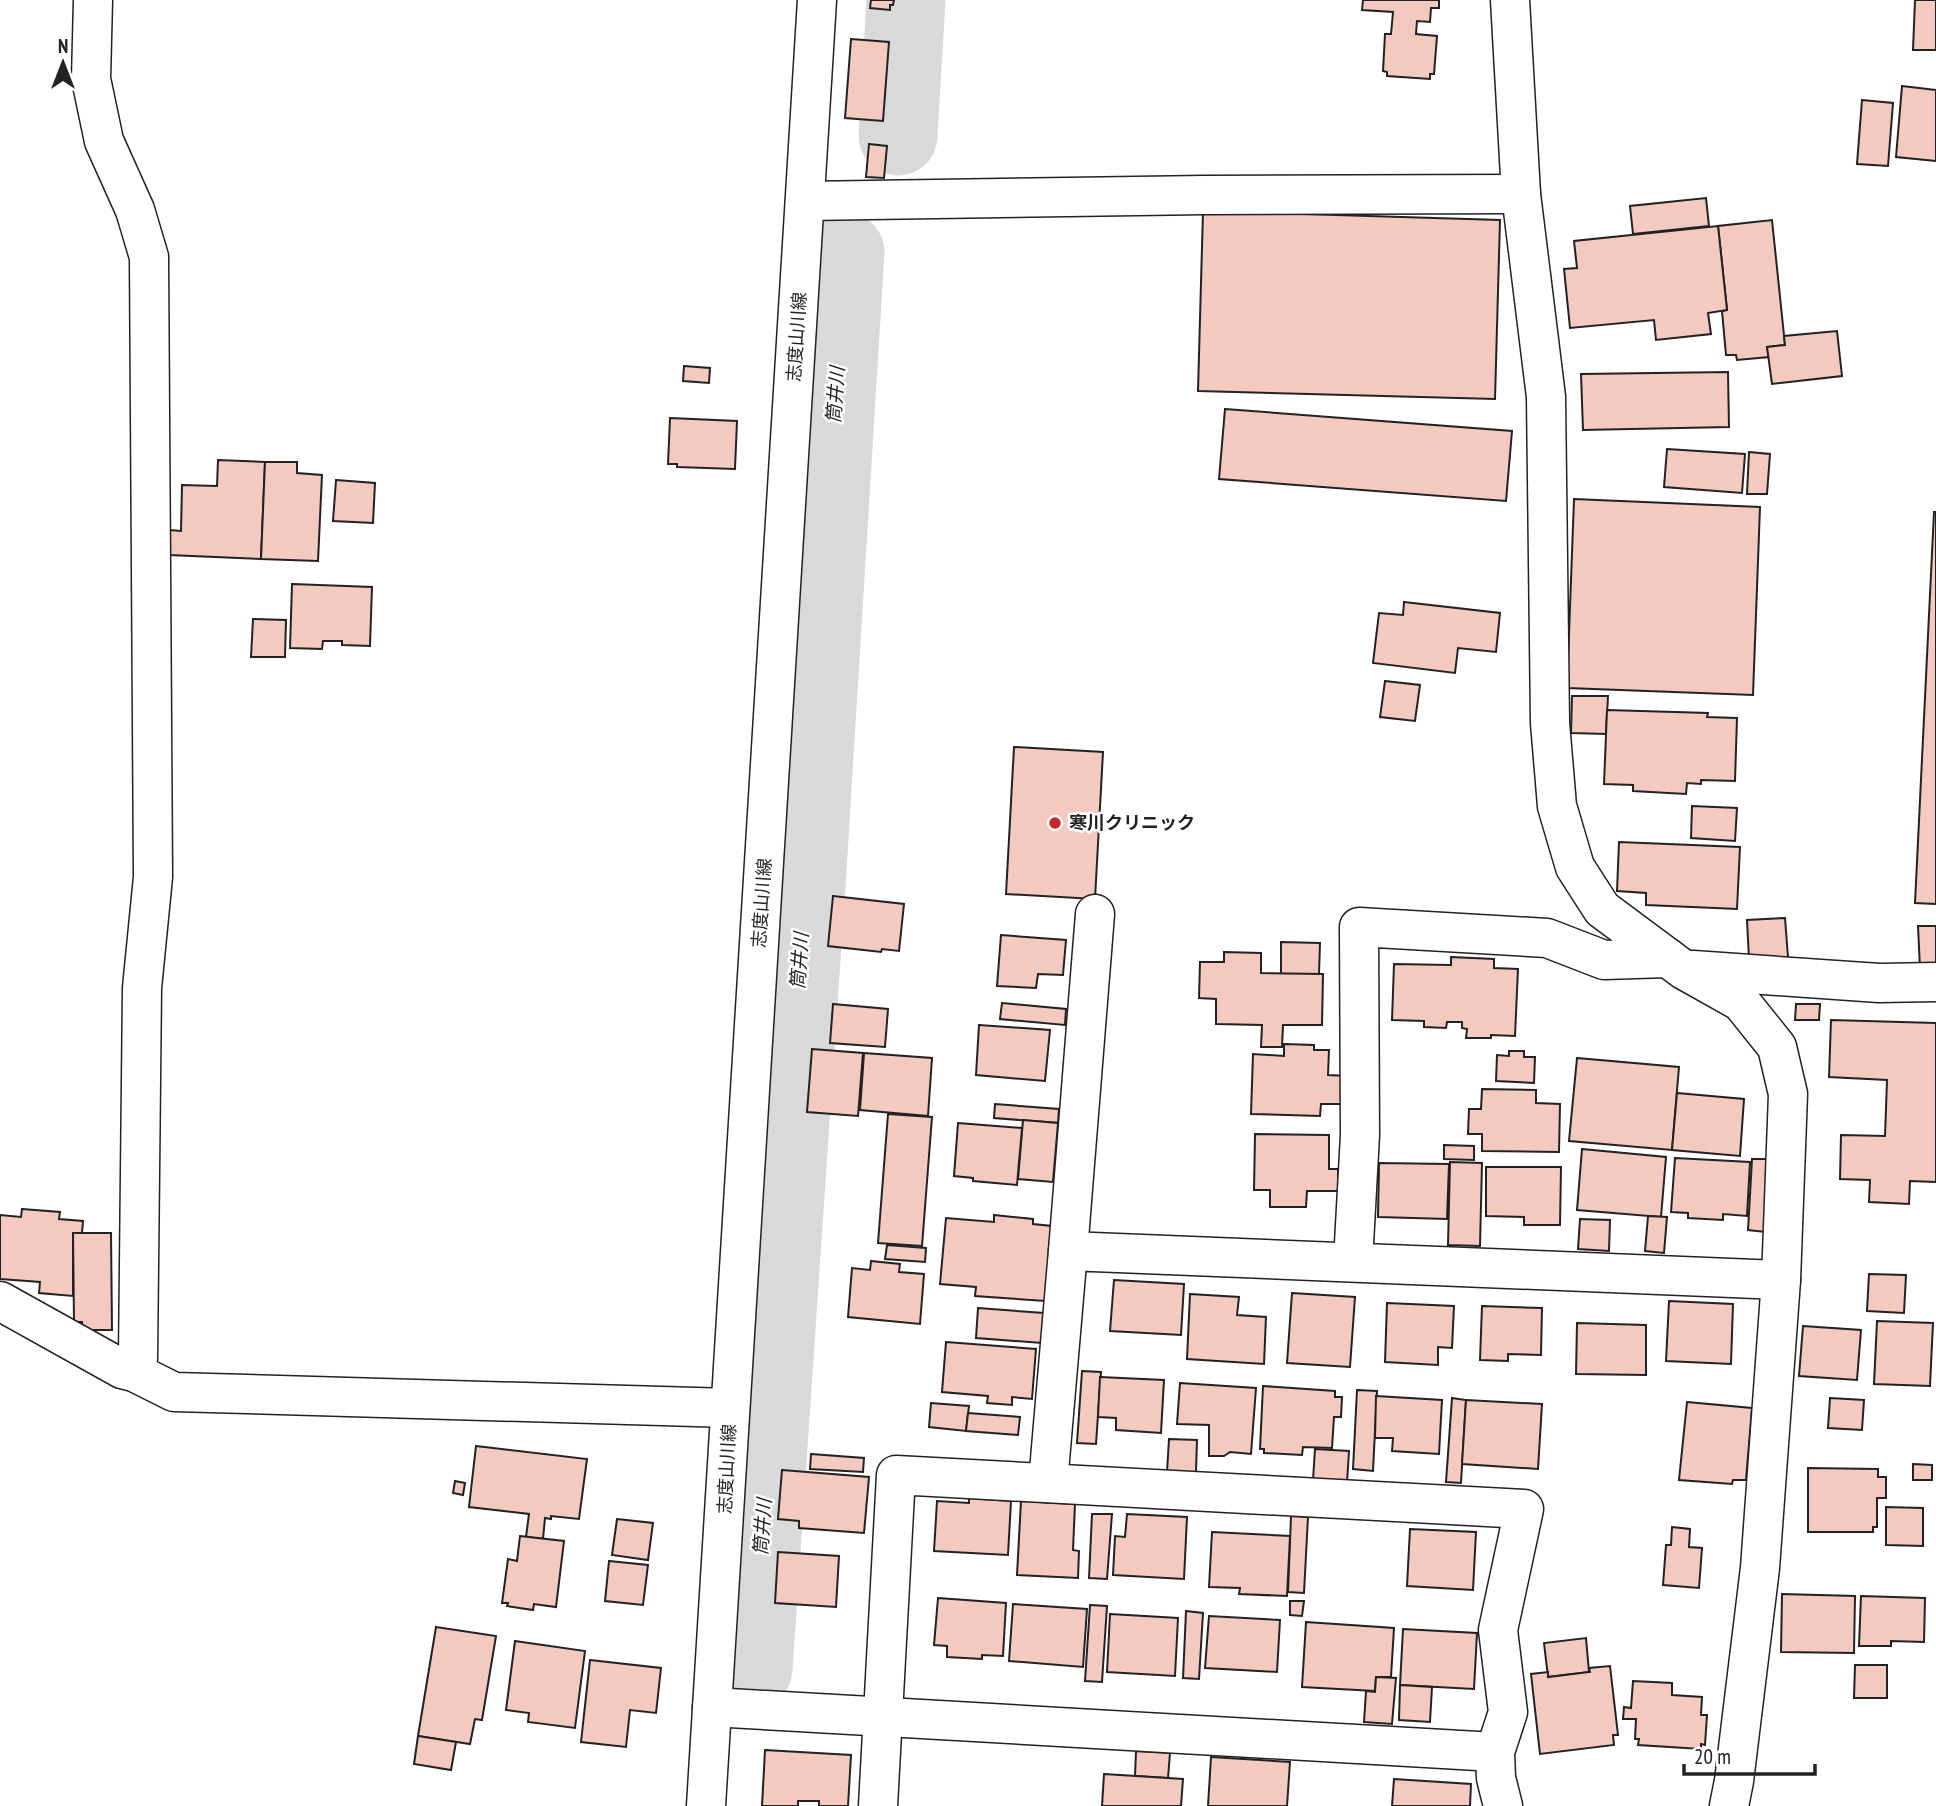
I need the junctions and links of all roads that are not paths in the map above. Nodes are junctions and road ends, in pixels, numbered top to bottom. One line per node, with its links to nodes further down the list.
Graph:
1 (93, 0): 13 (street)
2 (817, 0): 5 (street, 志度山川線)
3 (1510, 0): 4 (street)
4 (1521, 194): 5 (street); 7 (street)
5 (807, 201): 14 (street, 志度山川線)
6 (1096, 914): 9 (street)
7 (1676, 964): 8 (street); 10 (street); 11 (street)
8 (1936, 982)
9 (1068, 1251): 10 (street); 15 (street)
10 (1353, 1262): 11 (street)
11 (1781, 1280): 22 (street)
12 (0, 1301): 13 (street)
13 (134, 1372): 14 (street)
14 (730, 1408): 16 (street, 志度山川線)
15 (1048, 1482): 17 (street); 18 (street)
16 (712, 1707): 17 (street); 19 (street, 志度山川線)
17 (882, 1717): 18 (street); 20 (street)
18 (1495, 1752): 21 (street)
19 (706, 1806)
20 (878, 1806)
21 (1503, 1806)
22 (1729, 1806)

